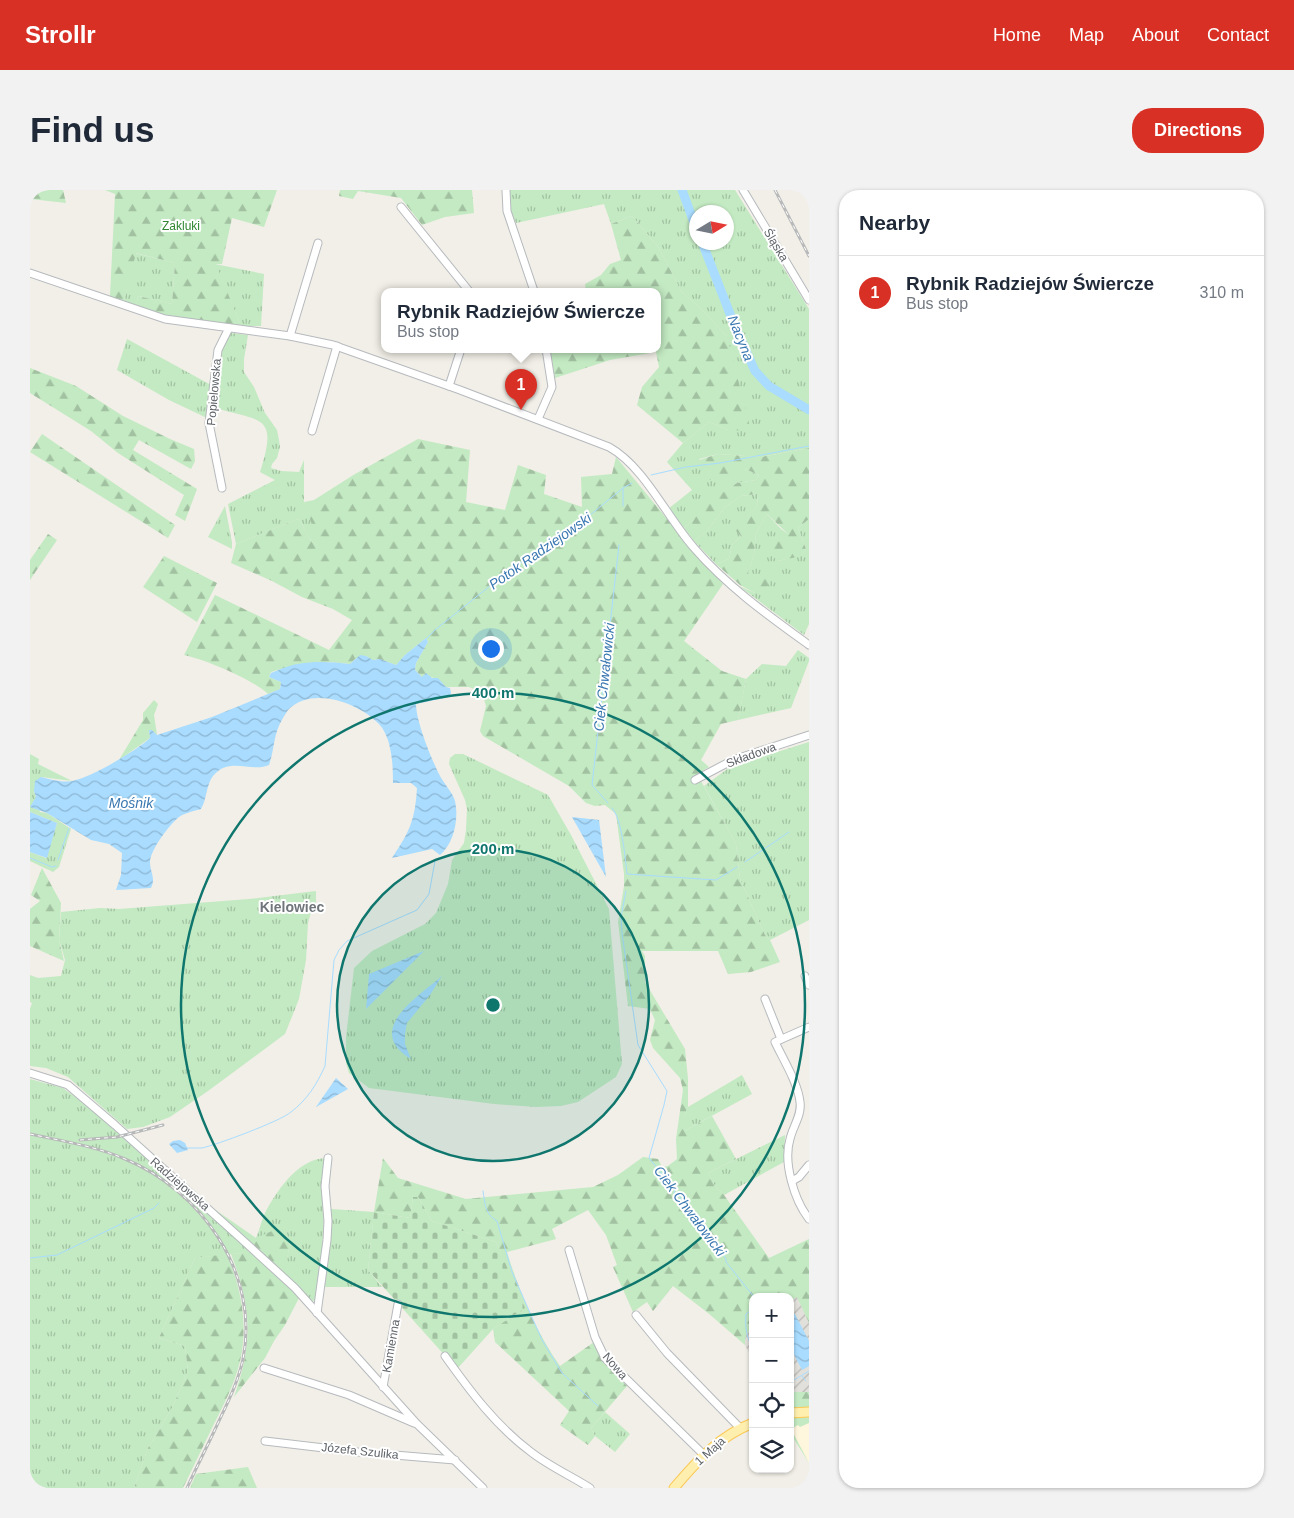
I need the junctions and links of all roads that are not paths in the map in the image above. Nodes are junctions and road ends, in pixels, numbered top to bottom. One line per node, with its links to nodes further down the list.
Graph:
1 (506, 190): 7 (street)
2 (742, 190): 8 (street, Śląska)
3 (401, 206): 6 (street)
4 (318, 243): 10 (street)
5 (30, 273): 9 (street)
6 (467, 288)
7 (533, 288)
8 (809, 300)
9 (228, 328): 10 (street); 17 (street, Popielowska)
10 (290, 336): 11 (street)
11 (337, 346): 14 (street); 16 (street)
12 (460, 353): 14 (street)
13 (547, 353): 15 (street)
14 (449, 386): 15 (street)
15 (538, 419): 18 (street)
16 (312, 431)
17 (222, 488)
18 (809, 645)
19 (809, 735): 20 (street, Składowa)
20 (695, 780)
21 (805, 976): 22 (street)
22 (809, 985)
23 (765, 999): 25 (street)
24 (809, 1027): 25 (street)
25 (781, 1039): 29 (street)
26 (30, 1073): 33 (street, Radziejowska)
27 (328, 1158): 33 (street)
28 (809, 1165): 29 (street)
29 (792, 1181): 30 (street)
30 (808, 1216)
31 (569, 1250): 44 (street, Nowa)
32 (398, 1304): 37 (street, Kamienna)
33 (317, 1313): 37 (street, Radziejowska)
34 (636, 1315): 42 (street)
35 (445, 1356): 47 (street)
36 (264, 1368): 40 (street)
37 (383, 1387): 40 (street)
38 (809, 1412): 39 (main road)
39 (794, 1413)
40 (417, 1424): 45 (street)
41 (749, 1425): 42 (main road, 1 Maja)
42 (740, 1428): 44 (main road, 1 Maja)
43 (265, 1441): 45 (street, Józefa Szulika)
44 (704, 1454): 48 (main road, 1 Maja)
45 (455, 1460): 46 (street)
46 (484, 1488)
47 (590, 1488)
48 (674, 1488)

